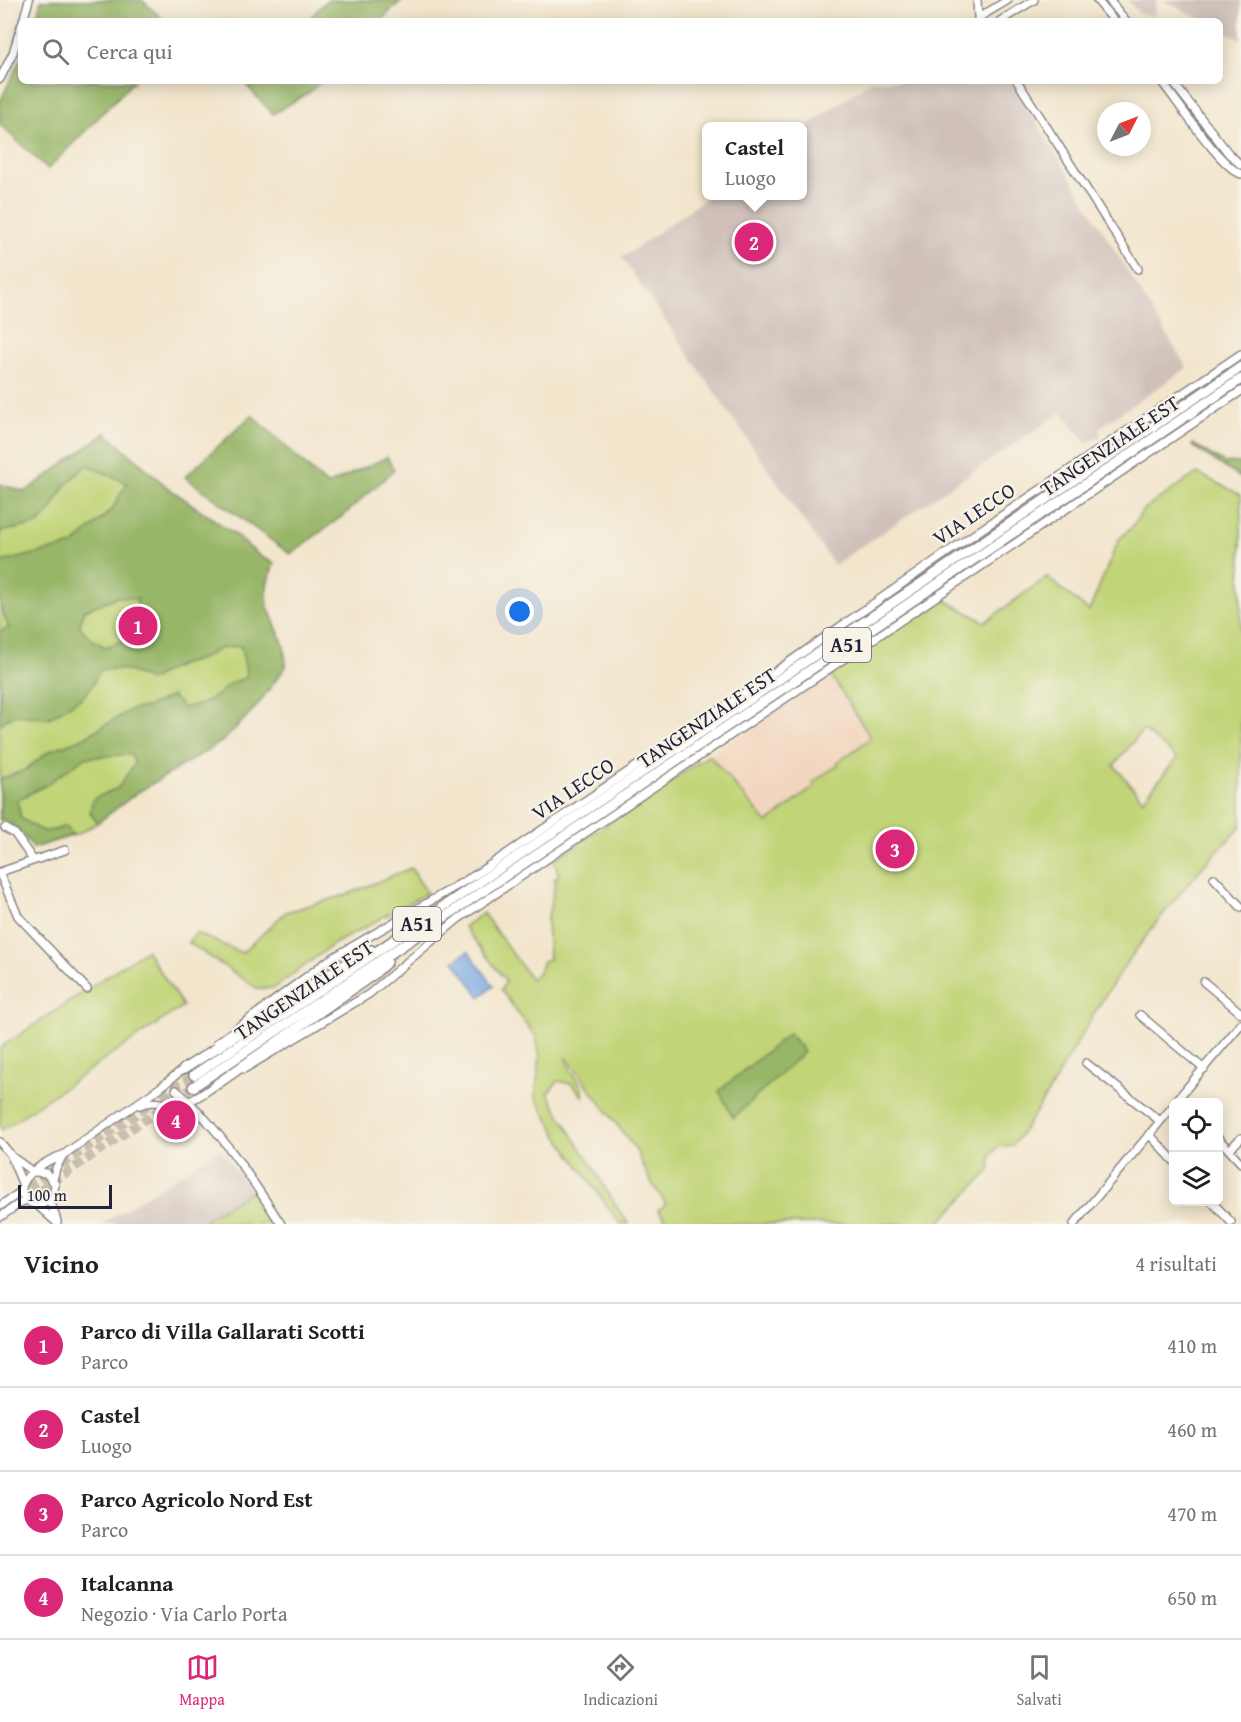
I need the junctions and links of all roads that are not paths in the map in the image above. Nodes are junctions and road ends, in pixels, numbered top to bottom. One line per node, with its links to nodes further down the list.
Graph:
1 (29, 0): 7 (street)
2 (977, 0): 8 (street)
3 (1008, 0): 9 (street)
4 (1035, 0): 10 (street)
5 (1097, 0): 11 (street)
6 (1109, 0): 12 (street)
7 (24, 18)
8 (979, 18)
9 (981, 18)
10 (1005, 18)
11 (1112, 18)
12 (1124, 18)
13 (18, 36): 14 (street)
14 (0, 79)
15 (1019, 84): 20 (street)
16 (1163, 84): 19 (street)
17 (1174, 84): 18 (street)
18 (1241, 165)
19 (1241, 174)
20 (1138, 269)
21 (1241, 354): 38 (street, VIA LECCO)
22 (1241, 367): 31 (highway, TANGENZIALE EST / A51)
23 (1241, 379): 31 (highway, TANGENZIALE EST / A51)
24 (1241, 391): 41 (street, VIA LECCO)
25 (5, 828): 27 (street)
26 (65, 850): 27 (street)
27 (33, 860): 28 (street)
28 (0, 873): 33 (street)
29 (1214, 878): 30 (street)
30 (1241, 907)
31 (409, 935): 38 (highway); 40 (highway, TANGENZIALE EST / A51); 41 (highway); 43 (highway, TANGENZIALE EST / A51)
32 (1204, 982): 34 (street)
33 (87, 989)
34 (1241, 1013)
35 (1140, 1015): 39 (street)
36 (1241, 1024): 39 (street)
37 (1086, 1063): 52 (street)
38 (184, 1069): 42 (street, VIA LECCO)
39 (1204, 1069): 45 (street)
40 (194, 1075)
41 (213, 1086): 46 (street, VIA LECCO); 51 (street)
42 (161, 1087): 44 (street); 47 (street); 49 (street, VIA LECCO)
43 (193, 1087)
44 (176, 1090): 46 (street); 47 (street)
45 (1181, 1096)
46 (189, 1101): 48 (street, VIA LECCO); 51 (street)
47 (165, 1102): 48 (street, VIA LECCO); 49 (street, VIA LECCO)
48 (178, 1104): 51 (street)
49 (132, 1108): 59 (street, VIA LECCO)
50 (1169, 1110): 52 (street)
51 (203, 1116): 73 (street)
52 (1160, 1121): 53 (street)
53 (1149, 1134): 60 (street); 74 (street)
54 (1241, 1138): 57 (street)
55 (0, 1142): 58 (street)
56 (1223, 1143): 57 (street)
57 (1229, 1150): 61 (street)
58 (10, 1154): 62 (street); 64 (street)
59 (63, 1155): 62 (street, VIA LECCO); 63 (street)
60 (1169, 1156)
61 (1241, 1163)
62 (34, 1172): 63 (street); 64 (street)
63 (53, 1180): 66 (street)
64 (22, 1187): 65 (street); 68 (street)
65 (26, 1199): 67 (street); 70 (street)
66 (50, 1201): 67 (street); 72 (street)
67 (36, 1205): 72 (street)
68 (0, 1206)
69 (1216, 1206): 71 (street)
70 (0, 1217)
71 (1231, 1222)
72 (58, 1224)
73 (281, 1224)
74 (1075, 1224)

